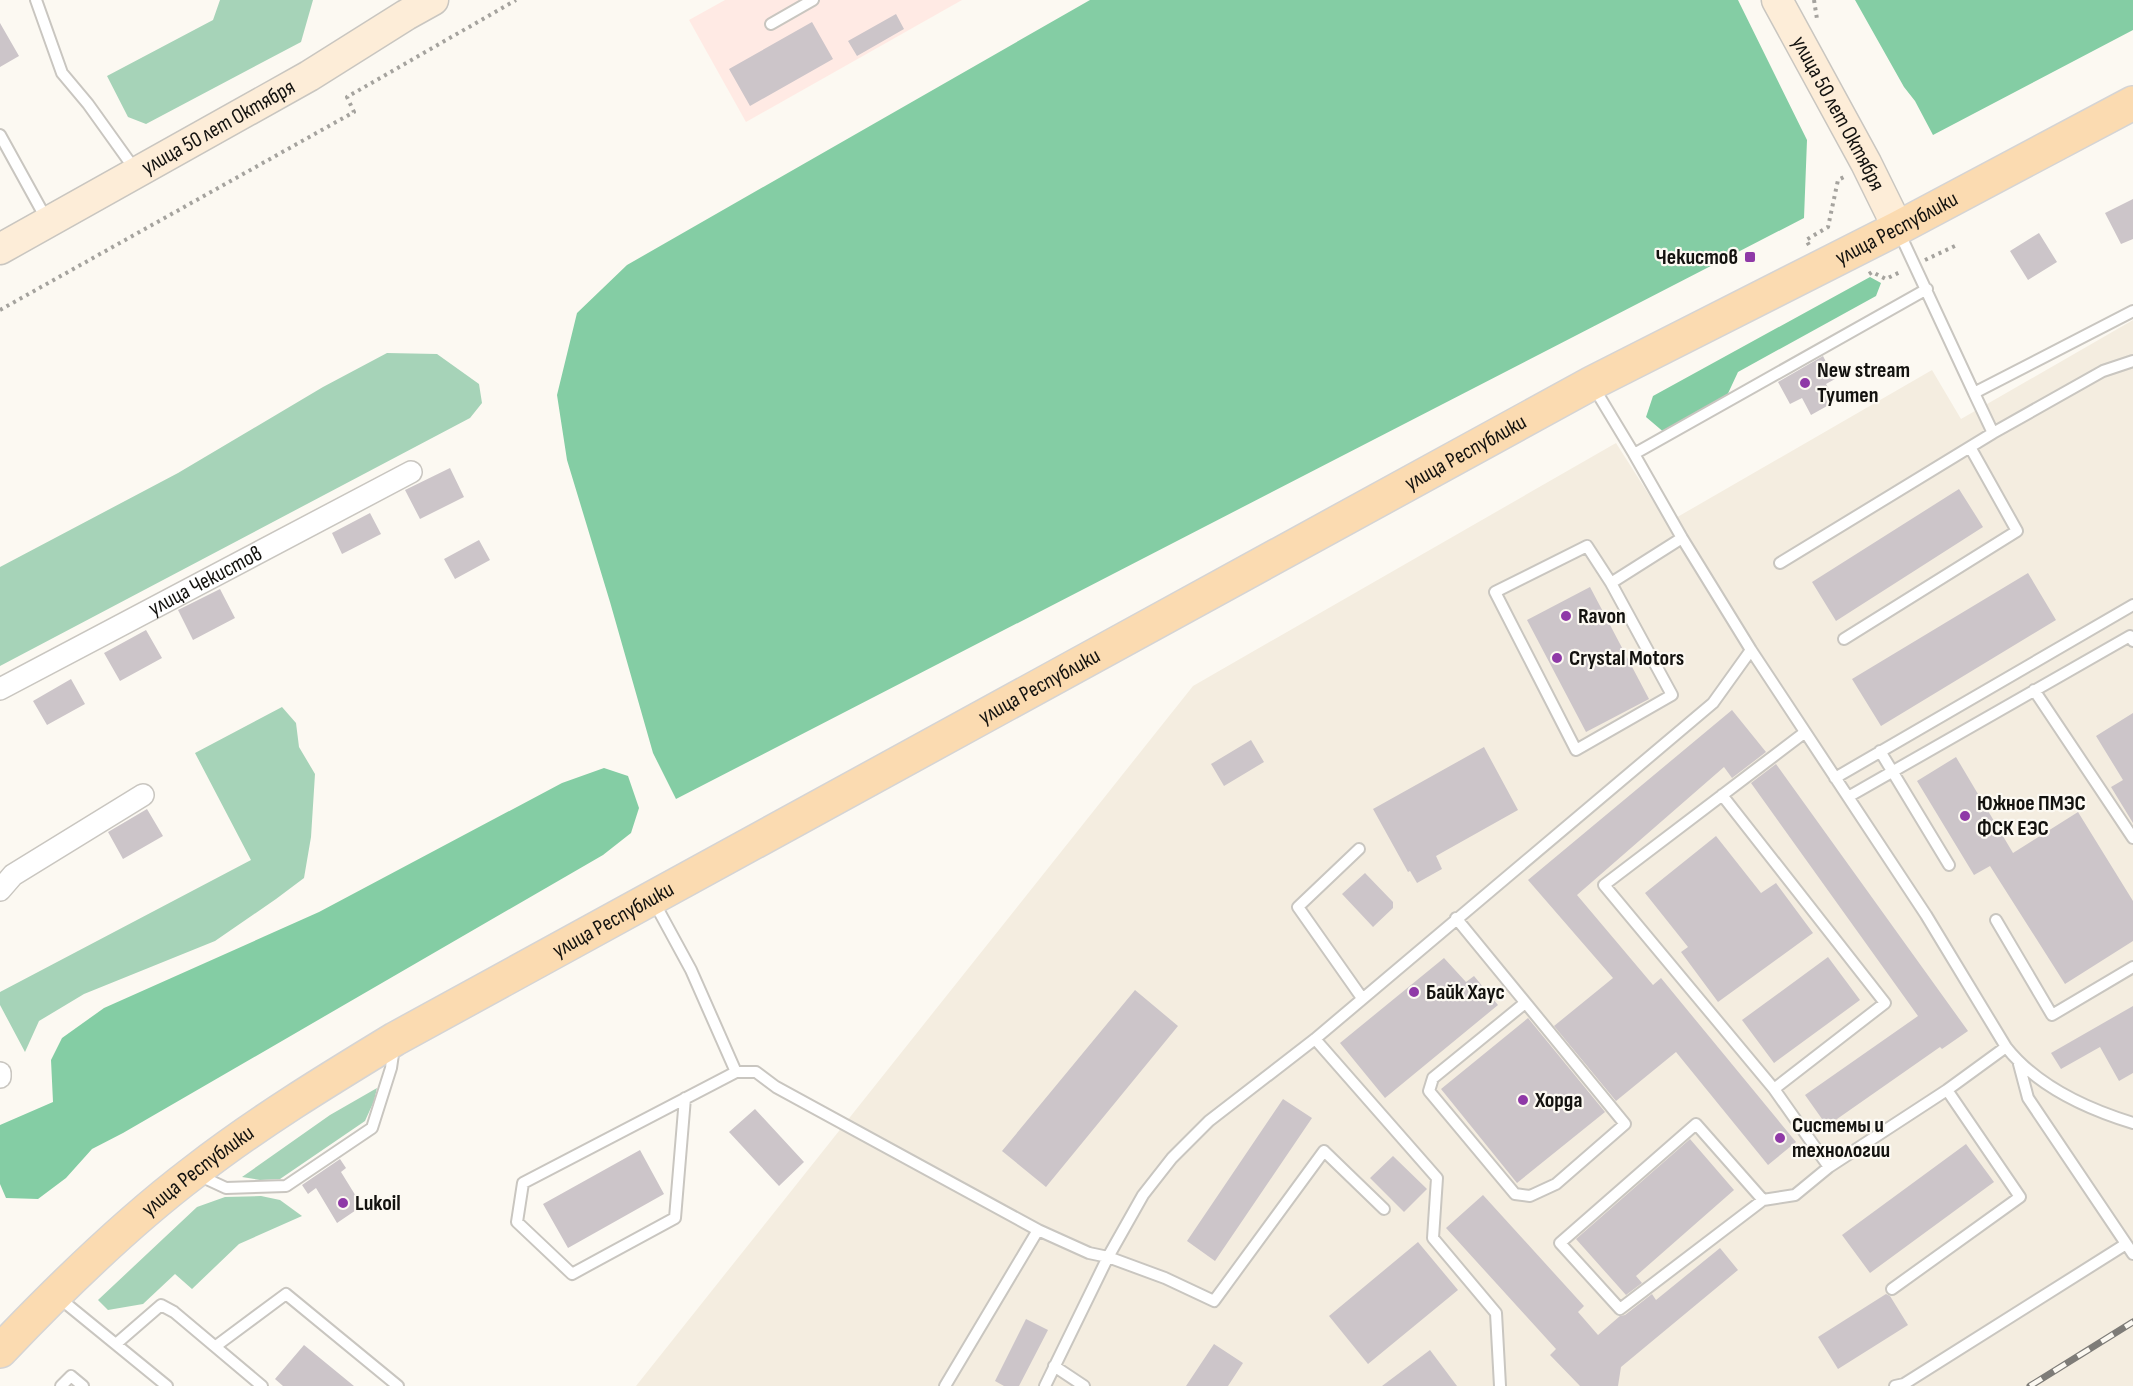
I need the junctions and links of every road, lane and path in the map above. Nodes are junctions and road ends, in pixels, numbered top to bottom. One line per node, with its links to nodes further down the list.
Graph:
1 (36, 0): 10 (lane)
2 (434, 0): 6 (main road, улица 50 лет Октября)
3 (516, 0): 15 (path)
4 (813, 0): 7 (lane)
5 (1777, 0): 12 (main road, улица 50 лет Октября)
6 (401, 8): 10 (main road, улица 50 лет Октября)
7 (771, 24)
8 (2133, 103): 12 (main road, улица Республики)
9 (0, 135): 11 (lane)
10 (136, 171): 11 (main road, улица 50 лет Октября)
11 (48, 222): 13 (main road, улица 50 лет Октября)
12 (1898, 228): 14 (lane); 18 (main road, улица Республики)
13 (0, 249)
14 (1927, 289): 19 (lane); 22 (lane)
15 (0, 310)
16 (2133, 311): 19 (lane)
17 (2133, 361): 20 (lane)
18 (1592, 383): 22 (lane); 44 (main road, улица Республики)
19 (1974, 393): 20 (lane)
20 (1993, 433): 21 (lane)
21 (1970, 447): 25 (lane); 28 (lane)
22 (1634, 454): 24 (lane)
23 (411, 472): 31 (street, улица Чекистов)
24 (1682, 538): 26 (lane); 30 (lane)
25 (1780, 563)
26 (1611, 583): 26 (lane)
27 (2133, 605): 34 (lane)
28 (1844, 639)
29 (2133, 641): 32 (lane)
30 (1751, 650): 33 (lane); 45 (lane)
31 (0, 689)
32 (2034, 690): 35 (lane); 40 (lane)
33 (1804, 733): 36 (lane); 38 (lane)
34 (1880, 751): 35 (lane); 36 (lane)
35 (1892, 770): 39 (lane); 42 (lane)
36 (1835, 778): 39 (lane)
37 (143, 795): 43 (street)
38 (1722, 795): 55 (lane); 55 (lane)
39 (1848, 797): 52 (lane)
40 (2133, 838)
41 (1359, 849): 48 (lane)
42 (1949, 865)
43 (0, 890)
44 (653, 899): 50 (main road, улица Республики); 54 (lane)
45 (1456, 918): 48 (lane); 49 (lane)
46 (1996, 920): 47 (lane)
47 (2133, 967)
48 (1362, 998): 51 (lane)
49 (1525, 1003): 49 (lane)
50 (395, 1039): 60 (main road, улица Республики); 60 (lane)
51 (1314, 1040): 66 (lane); 81 (lane)
52 (2006, 1047): 53 (lane); 56 (lane)
53 (2019, 1064): 58 (lane); 64 (lane)
54 (736, 1072): 57 (lane); 63 (lane)
55 (1774, 1089): 59 (lane)
56 (1947, 1090): 59 (lane); 67 (lane)
57 (685, 1098): 57 (lane)
58 (2133, 1123)
59 (1829, 1167): 61 (lane)
60 (193, 1173): 68 (main road, улица Республики)
61 (1762, 1200): 61 (lane)
62 (1384, 1209): 66 (lane)
63 (1038, 1230): 66 (lane); 78 (lane)
64 (2126, 1244): 65 (lane); 82 (lane)
65 (2133, 1254)
66 (1108, 1257): 72 (lane)
67 (1892, 1289)
68 (55, 1295): 69 (lane); 71 (main road, улица Республики)
69 (116, 1344): 70 (lane); 75 (lane)
70 (216, 1346): 76 (lane); 77 (lane)
71 (0, 1351)
72 (1054, 1366): 79 (lane); 80 (lane)
73 (61, 1386): 74 (lane)
74 (83, 1386)
75 (167, 1386)
76 (262, 1386)
77 (398, 1386)
78 (945, 1386)
79 (1044, 1386)
80 (1084, 1386)
81 (1500, 1386)
82 (1895, 1386)

